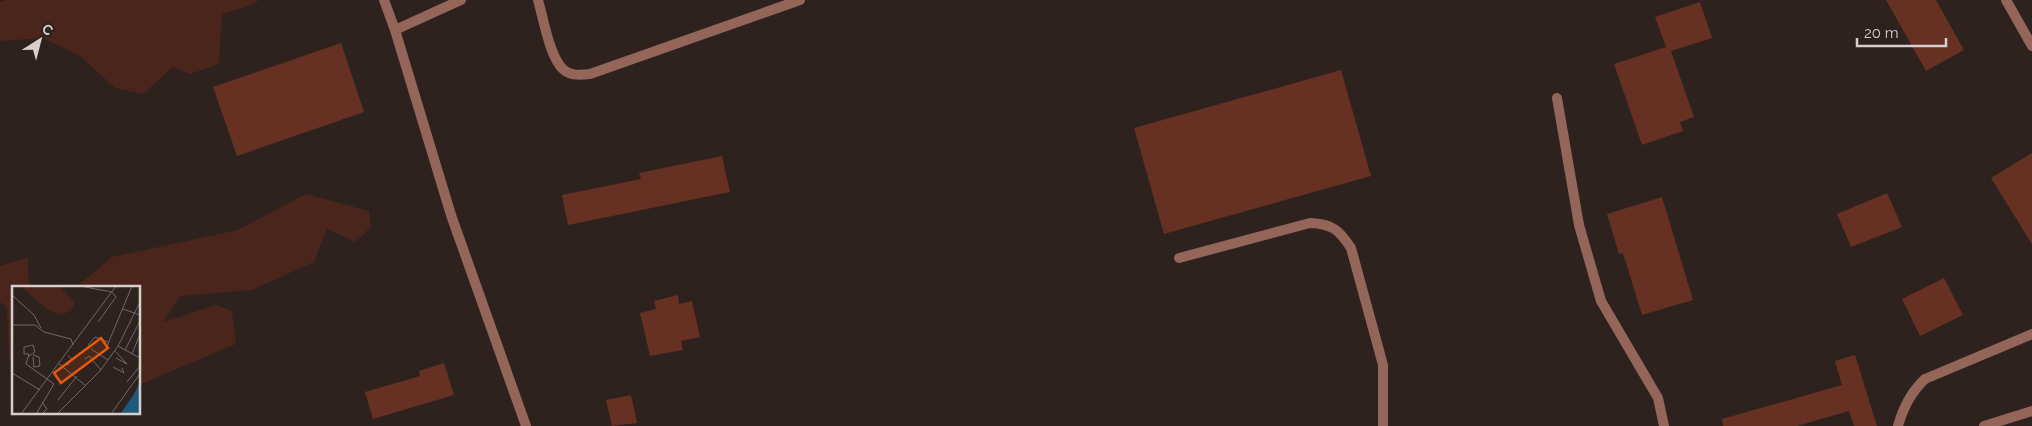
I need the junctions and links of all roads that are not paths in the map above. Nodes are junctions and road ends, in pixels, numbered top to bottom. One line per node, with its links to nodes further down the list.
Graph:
1 (384, 0): 6 (street)
2 (461, 0): 6 (street)
3 (538, 0): 4 (street)
4 (800, 0)
5 (2006, 0): 7 (street)
6 (395, 30): 12 (street)
7 (2032, 46)
8 (1557, 98): 14 (street)
9 (1179, 258): 13 (street)
10 (2032, 334): 15 (street)
11 (2032, 411): 16 (street)
12 (526, 426)
13 (1383, 426)
14 (1664, 426)
15 (1898, 426)
16 (1984, 426)

